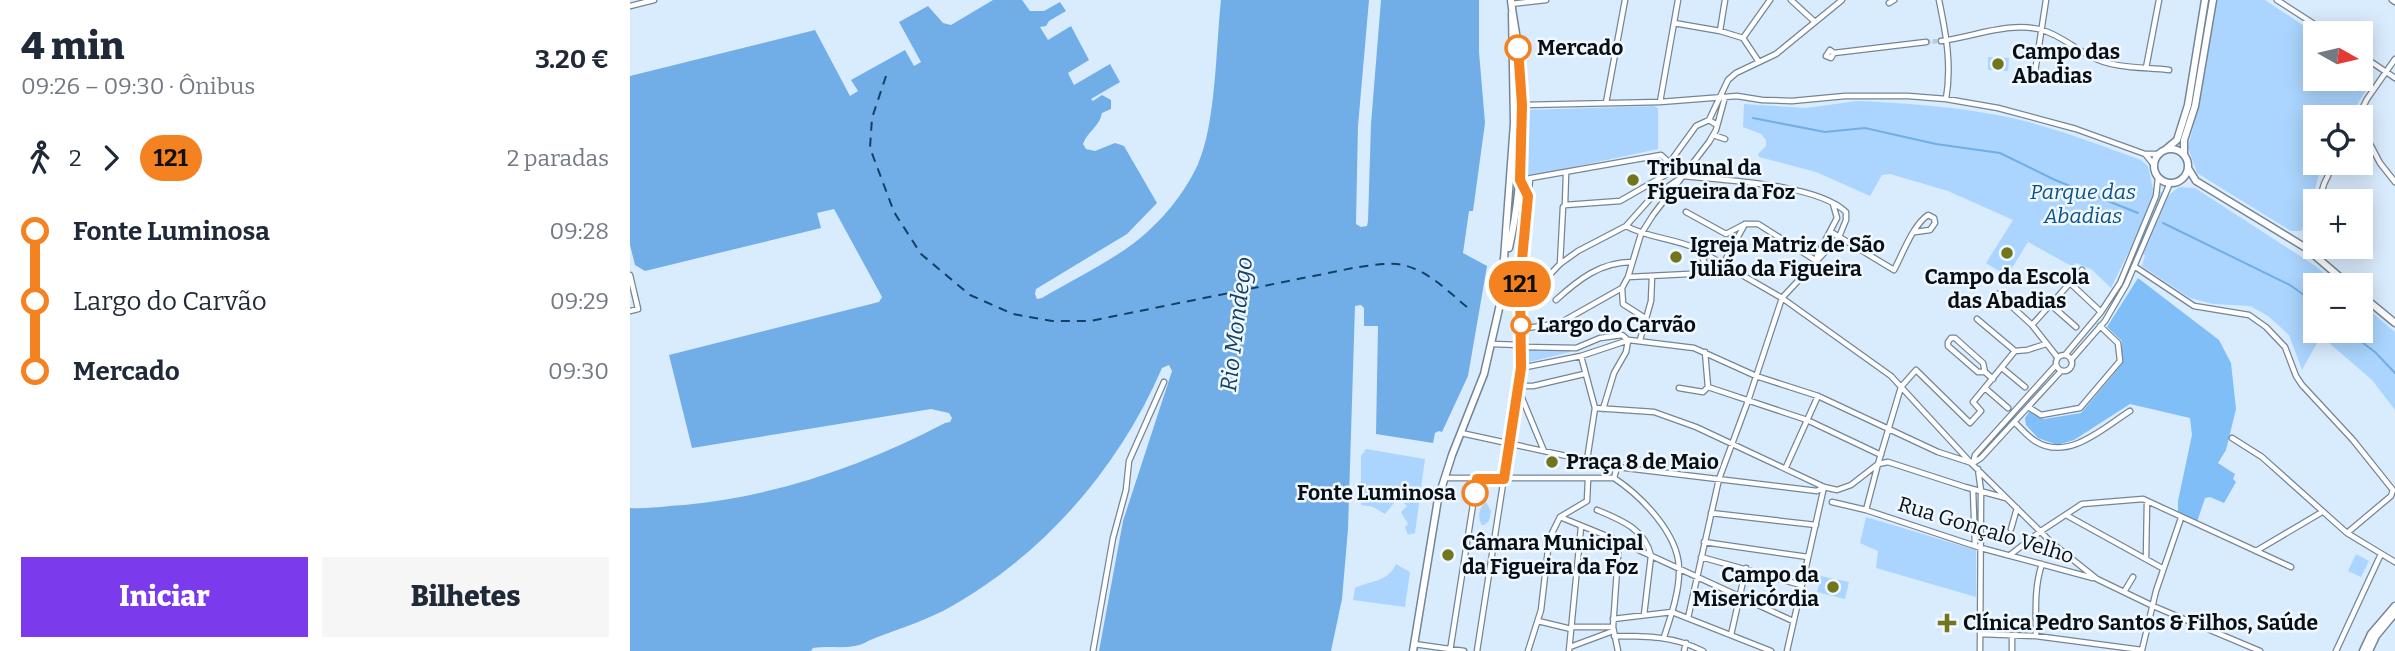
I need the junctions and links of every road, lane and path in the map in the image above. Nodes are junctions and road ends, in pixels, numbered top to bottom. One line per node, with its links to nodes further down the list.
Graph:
1 (654, 0): 17 (street)
2 (1546, 0): 15 (street)
3 (1625, 0): 39 (street)
4 (1678, 0): 21 (street)
5 (1725, 0): 23 (street)
6 (1770, 0): 24 (street)
7 (1791, 0): 20 (street)
8 (1842, 0): 16 (street)
9 (1939, 0): 25 (street)
10 (2046, 0): 22 (street)
11 (2159, 0): 31 (street)
12 (2205, 0): 48 (main road)
13 (2213, 0): 50 (main road)
14 (2277, 0): 19 (street)
15 (1511, 2): 18 (main road)
16 (1834, 2): 20 (street)
17 (630, 6)
18 (1512, 13): 40 (main road); 42 (main road)
19 (2309, 21)
20 (1815, 22): 29 (street)
21 (1674, 23): 23 (street); 38 (street)
22 (2042, 30): 25 (street); 31 (street); 33 (street)
23 (1720, 31): 24 (street)
24 (1743, 38): 29 (street)
25 (1944, 40): 37 (street)
26 (1926, 42): 27 (street)
27 (1834, 53)
28 (2395, 59): 34 (street)
29 (1759, 62): 36 (street)
30 (2373, 63): 34 (street)
31 (2146, 68): 32 (street)
32 (2169, 70)
33 (2035, 72)
34 (2386, 72): 35 (street); 41 (street)
35 (2395, 78)
36 (1722, 98): 37 (street); 38 (street); 43 (street); 44 (street)
37 (1946, 99): 49 (street)
38 (1660, 102): 39 (street)
39 (1606, 103): 40 (street)
40 (1522, 105): 42 (main road); 60 (main road)
41 (2365, 105)
42 (1514, 109): 54 (main road)
43 (1709, 120): 44 (street); 51 (street)
44 (1717, 125): 45 (street)
45 (1713, 135): 46 (street); 57 (street)
46 (1725, 139)
47 (2373, 150): 63 (street)
48 (2163, 152): 49 (street); 50 (main road); 52 (main road)
49 (2145, 154): 52 (street)
50 (2183, 155): 53 (main road)
51 (1670, 162): 55 (street); 56 (street)
52 (2154, 165): 58 (main road)
53 (2188, 168): 59 (main road); 62 (main road)
54 (1512, 170): 60 (main road); 80 (main road)
55 (1674, 170): 57 (street); 67 (street)
56 (1566, 173): 61 (street); 67 (street)
57 (1683, 176): 66 (street); 70 (street); 73 (street)
58 (2158, 178): 64 (main road); 101 (street)
59 (2182, 179): 62 (main road); 64 (main road)
60 (1520, 180): 61 (street); 65 (street); 80 (main road)
61 (1530, 180): 65 (street)
62 (2196, 181): 75 (main road)
63 (2395, 181)
64 (2170, 183): 83 (street)
65 (1528, 196): 90 (street)
66 (1833, 204): 71 (street); 74 (street)
67 (1564, 206): 82 (street)
68 (1686, 212): 69 (street)
69 (1745, 224): 78 (street); 81 (street)
70 (1626, 226): 73 (street); 82 (street)
71 (1831, 232): 74 (street); 78 (street)
72 (1915, 232): 72 (street); 74 (street)
73 (1641, 234): 76 (street); 79 (street)
74 (1839, 237): 78 (street)
75 (2303, 246)
76 (1700, 250): 81 (street); 86 (street)
77 (2319, 259): 85 (main road)
78 (1815, 260): 95 (street)
79 (1632, 262): 88 (street); 96 (street)
80 (1505, 263): 111 (main road)
81 (1721, 263): 86 (street); 95 (street)
82 (1560, 264): 93 (street)
83 (2134, 267): 106 (street); 187 (street)
84 (2082, 270): 91 (street)
85 (2335, 273)
86 (1693, 274): 89 (street)
87 (630, 275): 100 (street)
88 (1628, 277): 89 (street); 92 (street)
89 (1652, 277): 102 (street)
90 (1520, 281): 93 (street); 97 (street)
91 (2070, 284): 98 (street); 101 (street)
92 (1622, 288): 102 (street); 108 (street)
93 (1536, 289): 97 (street)
94 (1998, 294): 105 (street)
95 (1782, 298): 126 (street); 131 (street)
96 (1556, 300)
97 (1520, 301): 108 (street)
98 (2051, 305): 105 (street); 107 (street)
99 (2373, 305): 104 (main road)
100 (630, 311)
101 (2101, 312): 116 (street)
102 (1645, 318): 110 (street)
103 (1978, 318): 114 (street)
104 (2395, 323)
105 (2032, 325): 112 (street)
106 (2100, 326): 119 (street); 137 (street)
107 (2076, 327)
108 (1521, 329): 113 (street)
109 (1629, 340): 110 (street); 113 (street); 117 (street); 140 (street)
110 (1640, 340): 115 (street)
111 (1492, 344): 113 (street); 145 (main road)
112 (2046, 344): 114 (street); 118 (street)
113 (1521, 346): 121 (street)
114 (2015, 351): 122 (street)
115 (1705, 352): 126 (street); 130 (street)
116 (2065, 355): 118 (street); 119 (street)
117 (1581, 356): 121 (street); 125 (street)
118 (2058, 358): 120 (street)
119 (2071, 360): 123 (street)
120 (2056, 365): 123 (street); 155 (street)
121 (1521, 368): 129 (street)
122 (2002, 368): 127 (street); 132 (street)
123 (2061, 371): 137 (street)
124 (1985, 372): 124 (street); 127 (street)
125 (1584, 374): 129 (street); 138 (street)
126 (1756, 376): 135 (street); 136 (street)
127 (1993, 379): 134 (street)
128 (1164, 383): 232 (street)
129 (1517, 386): 148 (street); 150 (street)
130 (1707, 387): 133 (street); 136 (street)
131 (1901, 387): 134 (street); 144 (street); 149 (street)
132 (2025, 387)
133 (1679, 388)
134 (1985, 388): 139 (street)
135 (1818, 396): 142 (street); 144 (street)
136 (1748, 401): 142 (street); 147 (street)
137 (2028, 407): 143 (street)
138 (1595, 408): 140 (street); 153 (street)
139 (2008, 408)
140 (1602, 409): 147 (street)
141 (2130, 411): 143 (street)
142 (1807, 421): 151 (street); 157 (street)
143 (2014, 422): 155 (street)
144 (1888, 426): 151 (street); 152 (street)
145 (1461, 433): 148 (street); 159 (main road)
146 (2232, 438): 176 (street)
147 (1733, 443): 157 (street); 164 (street)
148 (1508, 444): 150 (street); 162 (street)
149 (1957, 446): 152 (street); 155 (street)
150 (1544, 452): 153 (street)
151 (1881, 454): 154 (street)
152 (1949, 455): 155 (street)
153 (1587, 460): 156 (street)
154 (1878, 464): 165 (street); 166 (street); 175 (street)
155 (1972, 464): 158 (street)
156 (1617, 467): 160 (street); 164 (street)
157 (1786, 467): 165 (street)
158 (1978, 468): 167 (street); 168 (street)
159 (1444, 478): 161 (street); 228 (main road)
160 (1614, 478): 163 (street); 202 (street)
161 (1477, 479): 162 (street); 230 (street)
162 (1504, 479): 163 (street); 234 (street)
163 (1588, 479): 179 (street)
164 (1719, 479): 165 (street); 177 (street)
165 (1824, 487): 183 (street)
166 (1973, 490): 167 (street); 172 (street)
167 (1982, 491): 168 (street); 171 (street)
168 (2008, 498): 173 (street)
169 (2147, 501): 178 (street); 180 (street); 198 (street)
170 (1832, 502): 175 (street, Rua Gonçalo Velho)
171 (1981, 505): 172 (street); 181 (street)
172 (1973, 506): 182 (street)
173 (2017, 508): 185 (street); 186 (street)
174 (1597, 510): 195 (street)
175 (1866, 510): 190 (street, Rua Gonçalo Velho)
176 (2322, 512): 187 (street); 192 (street)
177 (1711, 513): 183 (street); 189 (street)
178 (2066, 515): 186 (street); 198 (street)
179 (1560, 517): 184 (street); 218 (street)
180 (2181, 518): 192 (street); 204 (street)
181 (1981, 522): 182 (street); 191 (street)
182 (1974, 523): 190 (street)
183 (1815, 525): 196 (street)
184 (1581, 527): 188 (street); 220 (street)
185 (2011, 529)
186 (2041, 531): 194 (street); 207 (street)
187 (2347, 533): 193 (street)
188 (1619, 541): 195 (street); 217 (street)
189 (1704, 542): 196 (street); 197 (street)
190 (1975, 545): 191 (street, Rua Gonçalo Velho)
191 (1981, 548): 194 (street, Rua Gonçalo Velho); 222 (street)
192 (2255, 551): 201 (street)
193 (2381, 554): 199 (street); 244 (street)
194 (2010, 555): 200 (street, Rua Gonçalo Velho)
195 (1651, 556): 202 (street); 215 (street)
196 (1808, 556): 208 (street)
197 (1701, 557): 203 (street); 205 (street)
198 (2146, 559): 204 (street)
199 (2395, 562)
200 (2042, 564): 207 (street, Rua Gonçalo Velho); 225 (street)
201 (2291, 567)
202 (1679, 568): 205 (street); 213 (street)
203 (1746, 568): 208 (street); 210 (street)
204 (2162, 568): 211 (street)
205 (1697, 577): 210 (street); 216 (street)
206 (2133, 577): 209 (street)
207 (2097, 579): 209 (street)
208 (1801, 585): 219 (street)
209 (2124, 592): 211 (street)
210 (1740, 597): 219 (street); 223 (street)
211 (2153, 606): 231 (street); 243 (street)
212 (2395, 606): 245 (main road)
213 (1672, 612): 215 (street); 216 (street); 226 (street)
214 (2395, 613): 246 (main road)
215 (1644, 615): 217 (street)
216 (1688, 618): 223 (street)
217 (1614, 619): 221 (street)
218 (1538, 621): 220 (street); 235 (street)
219 (1793, 621): 240 (street)
220 (1571, 628): 221 (street); 229 (street)
221 (1613, 631): 226 (street); 229 (street); 236 (street)
222 (1980, 634): 224 (street); 241 (street)
223 (1731, 635): 239 (street)
224 (2012, 635): 225 (street); 242 (street)
225 (2036, 636): 231 (street)
226 (1664, 637): 227 (street)
227 (1686, 643): 237 (street); 238 (street)
228 (1414, 647): 230 (street)
229 (1570, 649)
230 (1450, 650): 233 (street)
231 (2142, 650)
232 (1093, 651)
233 (1464, 651)
234 (1477, 651)
235 (1528, 651)
236 (1618, 651)
237 (1684, 651)
238 (1703, 651)
239 (1771, 651)
240 (1787, 651)
241 (1980, 651)
242 (2011, 651)
243 (2260, 651)
244 (2336, 651)
245 (2363, 651)
246 (2369, 651)

